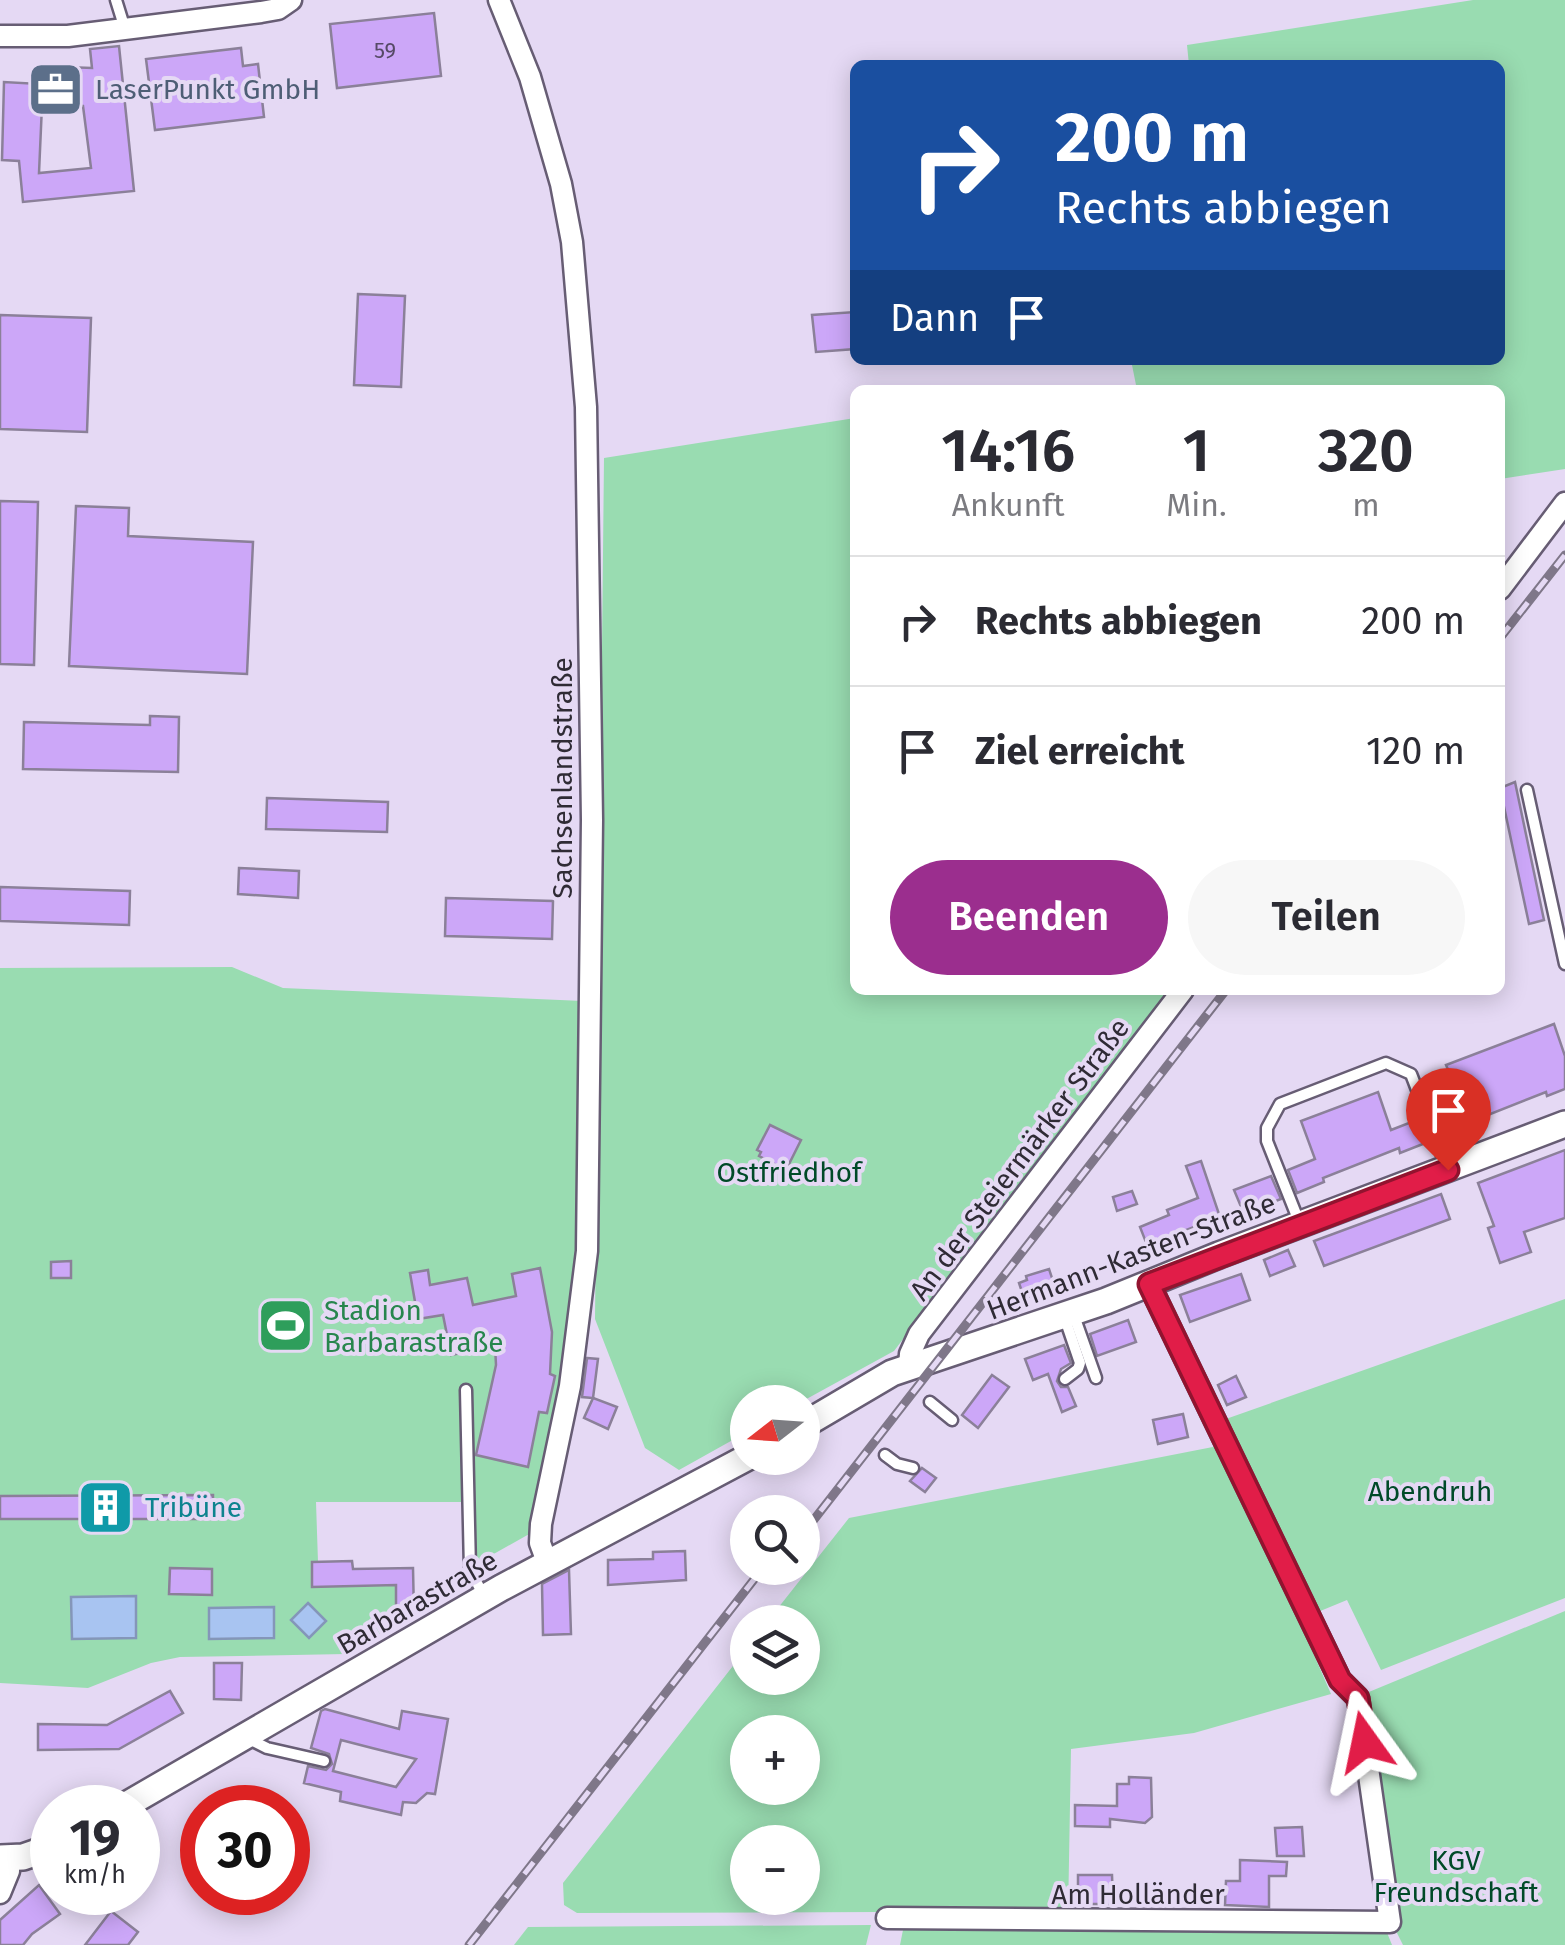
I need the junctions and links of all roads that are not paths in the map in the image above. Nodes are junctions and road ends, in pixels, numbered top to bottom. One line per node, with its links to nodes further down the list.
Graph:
1 (116, 0): 4 (lane)
2 (292, 0): 4 (street)
3 (499, 0): 26 (street, Sachsenlandstraße)
4 (125, 29): 5 (street)
5 (0, 36)
6 (1565, 503): 7 (street)
7 (1505, 582)
8 (1527, 790): 9 (lane)
9 (1565, 964)
10 (1179, 995): 16 (street, An der Steiermärker Straße)
11 (1565, 1124): 12 (street, Hermann-Kasten-Straße)
12 (1448, 1170): 13 (street, Hermann-Kasten-Straße); 13 (lane)
13 (1300, 1224): 14 (street, Hermann-Kasten-Straße)
14 (1149, 1284): 15 (street, Hermann-Kasten-Straße); 34 (street, Am Holländer)
15 (1069, 1315): 16 (street, Hermann-Kasten-Straße); 17 (lane); 18 (lane)
16 (909, 1366): 21 (street)
17 (1096, 1378)
18 (1065, 1379)
19 (466, 1390): 27 (lane)
20 (930, 1402): 22 (lane)
21 (820, 1415)
22 (952, 1420)
23 (885, 1455): 25 (lane)
24 (730, 1466): 26 (street, Barbarastraße)
25 (913, 1468)
26 (547, 1562): 27 (street, Barbarastraße)
27 (484, 1597): 28 (street, Barbarastraße)
28 (244, 1736): 29 (lane); 30 (street, Barbarastraße)
29 (324, 1762)
30 (160, 1786)
31 (30, 1852): 32 (street)
32 (4, 1858): 33 (street)
33 (0, 1893)
34 (887, 1918)

